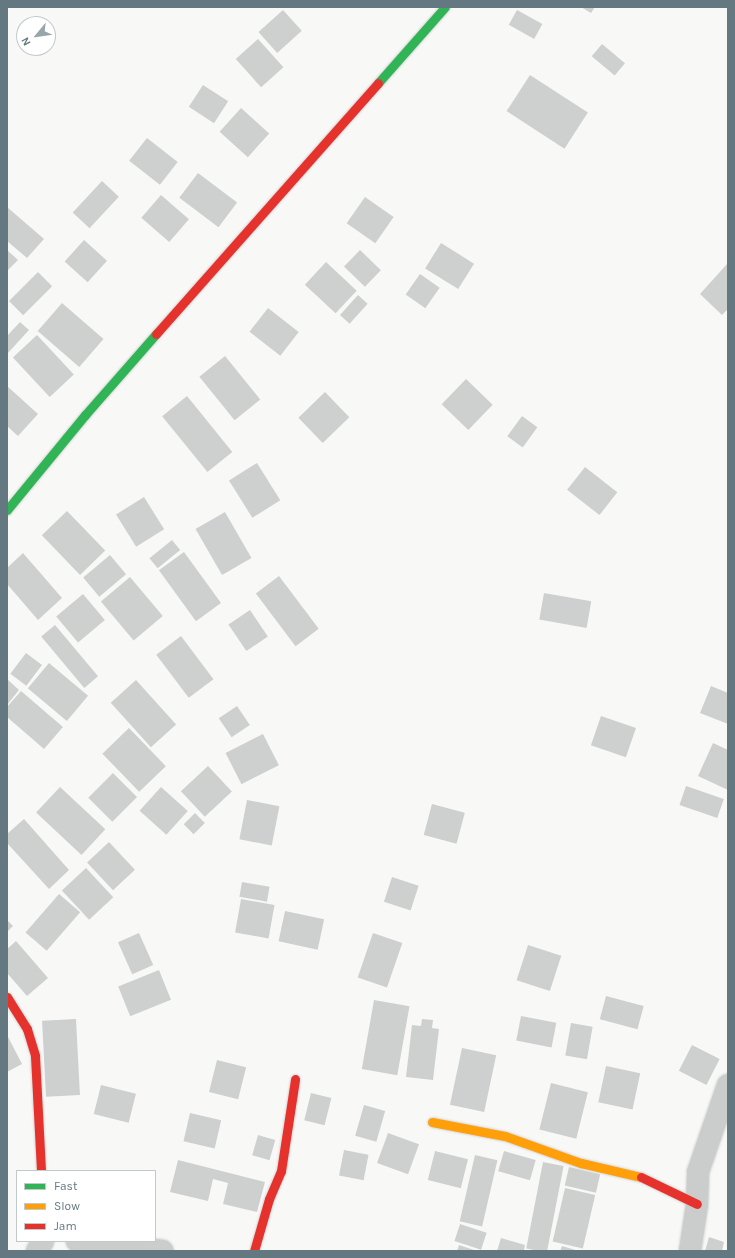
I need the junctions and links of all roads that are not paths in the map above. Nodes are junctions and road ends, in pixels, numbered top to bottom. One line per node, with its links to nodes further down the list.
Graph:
1 (445, 7): 2 (street)
2 (7, 510)
3 (7, 997): 7 (street)
4 (294, 1079): 13 (street)
5 (728, 1085): 8 (street)
6 (432, 1122): 8 (street)
7 (41, 1170)
8 (697, 1204): 14 (street)
9 (42, 1242): 11 (street)
10 (86, 1242): 12 (street)
11 (37, 1251)
12 (162, 1251)
13 (254, 1251)
14 (690, 1251)

